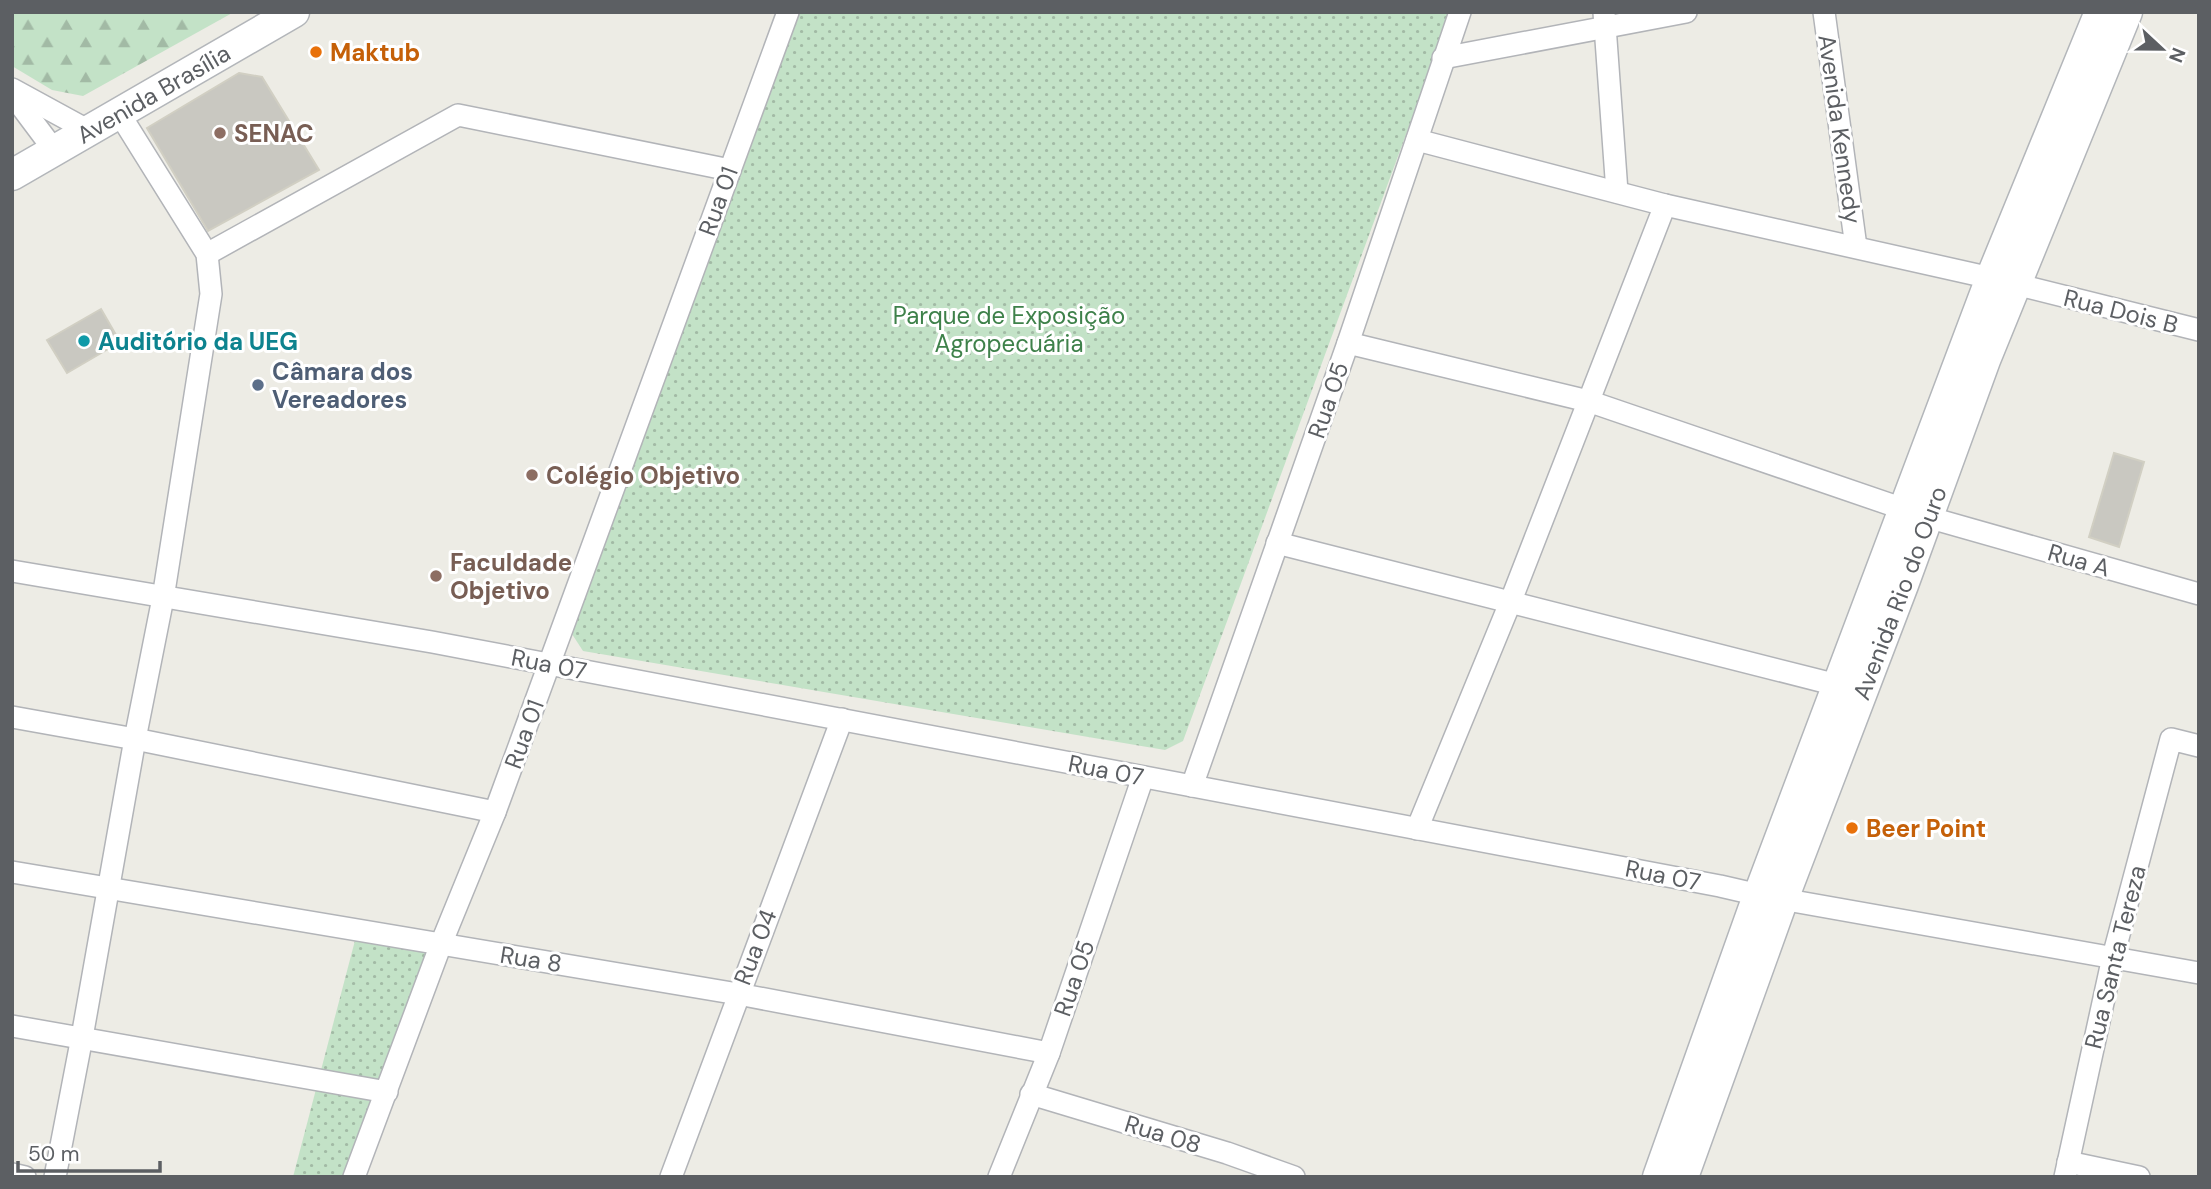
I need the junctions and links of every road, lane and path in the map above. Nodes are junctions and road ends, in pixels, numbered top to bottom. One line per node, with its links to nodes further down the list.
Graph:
1 (294, 12): 12 (main road, Avenida Brasília)
2 (788, 12): 17 (street, Rua 01)
3 (1460, 12): 9 (street, Rua 05)
4 (1686, 12): 8 (street)
5 (1824, 12): 21 (street, Avenida Kennedy)
6 (2100, 12): 16 (main road, Avenida Rio do Ouro)
7 (2127, 12): 16 (main road, Avenida Rio do Ouro)
8 (1605, 20): 9 (street); 19 (street)
9 (1444, 58): 14 (street, Rua 05)
10 (12, 89): 13 (street)
11 (12, 94): 15 (street)
12 (119, 113): 13 (main road, Avenida Brasília); 22 (street)
13 (89, 131): 15 (main road, Avenida Brasília)
14 (1417, 140): 19 (street, Rua Dois B); 25 (street, Rua 05)
15 (54, 150): 18 (main road, Avenida Brasília)
16 (2054, 157): 23 (main road, Avenida Rio do Ouro)
17 (730, 170): 22 (street); 33 (street, Rua 01)
18 (12, 175)
19 (1617, 192): 20 (street, Rua Dois B)
20 (1665, 205): 21 (street, Rua Dois B); 26 (street)
21 (1856, 247): 23 (street, Rua Dois B)
22 (207, 254): 31 (street)
23 (2003, 282): 24 (street, Rua Dois B); 27 (main road, Avenida Rio do Ouro)
24 (2199, 330)
25 (1348, 343): 26 (street, Rua A); 28 (street, Rua 05)
26 (1588, 401): 27 (street, Rua A); 32 (street)
27 (1916, 513): 30 (street, Rua A); 34 (main road, Avenida Rio do Ouro); 37 (main road, Avenida Rio do Ouro)
28 (1277, 542): 32 (street); 41 (street, Rua 05)
29 (12, 571): 31 (street, Rua 07)
30 (2199, 594)
31 (163, 598): 33 (street, Rua 07); 38 (street)
32 (1510, 603): 34 (street); 43 (street)
33 (549, 664): 36 (street, Rua 07); 42 (street, Rua 01)
34 (1837, 685): 37 (main road, Avenida Rio do Ouro)
35 (12, 716): 38 (street)
36 (842, 719): 40 (street, Rua 07); 51 (street, Rua 04)
37 (1832, 735): 46 (main road, Avenida Rio do Ouro)
38 (135, 739): 42 (street); 45 (street)
39 (2199, 746): 49 (street, Rua Santa Tereza)
40 (1143, 777): 41 (street, Rua 07); 54 (street, Rua 05)
41 (1192, 786): 43 (street, Rua 07)
42 (495, 812): 47 (street, Rua 01)
43 (1417, 829): 46 (street, Rua 07)
44 (12, 872): 45 (street, Rua 8)
45 (108, 888): 47 (street, Rua 8); 53 (street)
46 (1771, 897): 48 (main road, Avenida Rio do Ouro); 49 (street, Rua 07)
47 (441, 944): 51 (street, Rua 8); 55 (street, Rua 01)
48 (1753, 948): 65 (main road, Avenida Rio do Ouro); 66 (main road, Avenida Rio do Ouro)
49 (2113, 957): 50 (street, Rua 07); 57 (street, Rua Santa Tereza)
50 (2199, 973)
51 (738, 994): 54 (street, Rua 8); 62 (street, Rua 04)
52 (12, 1026): 53 (street)
53 (82, 1037): 55 (street); 60 (street)
54 (1049, 1053): 56 (street, Rua 05)
55 (387, 1092): 61 (street, Rua 01)
56 (1031, 1094): 63 (street, Rua 05); 64 (street, Rua 08)
57 (2066, 1169): 67 (street)
58 (12, 1174): 59 (street)
59 (26, 1177)
60 (55, 1177)
61 (354, 1177)
62 (671, 1177)
63 (999, 1177)
64 (1294, 1177)
65 (1658, 1177)
66 (1683, 1177)
67 (2139, 1177)

